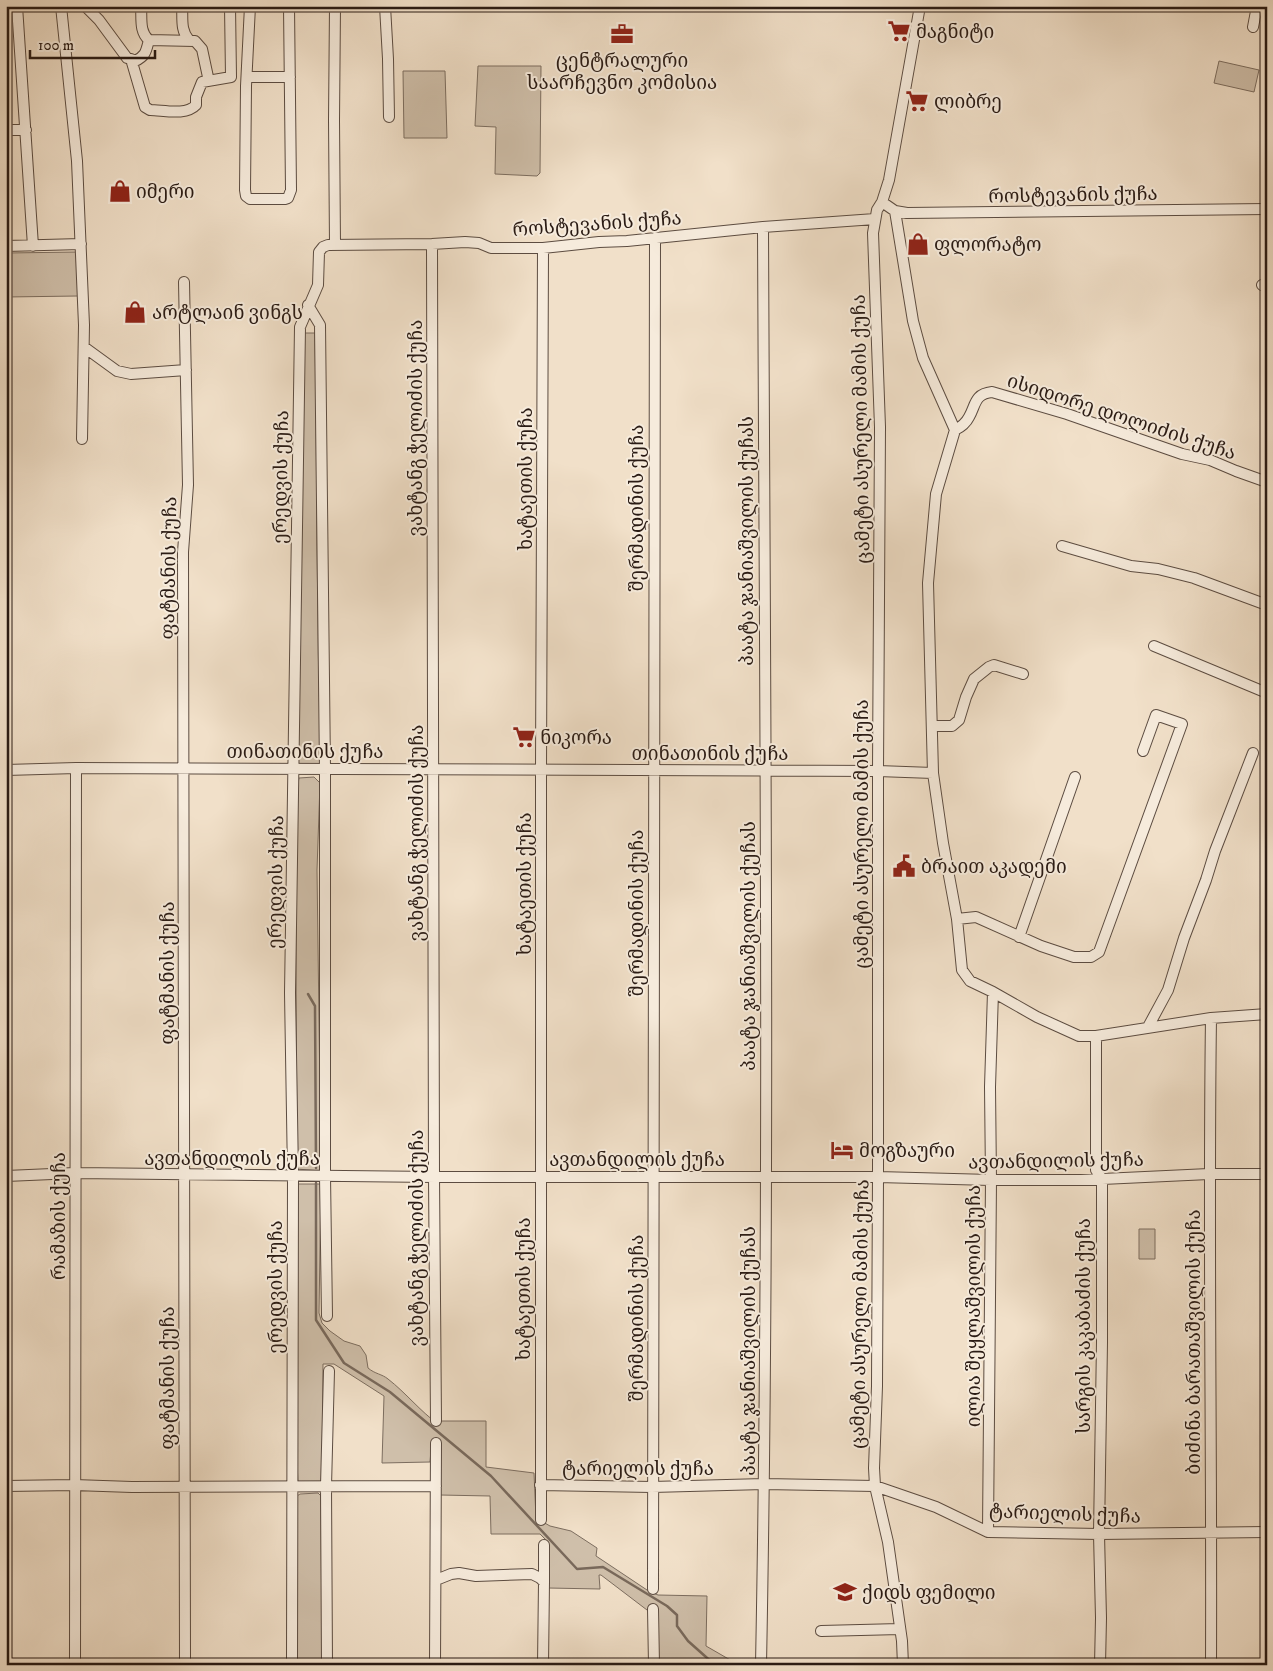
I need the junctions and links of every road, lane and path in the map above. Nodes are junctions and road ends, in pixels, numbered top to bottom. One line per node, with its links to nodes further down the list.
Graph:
1 (17, 6): 23 (street)
2 (61, 6): 30 (street)
3 (85, 6): 16 (street)
4 (141, 6): 14 (street)
5 (182, 6): 15 (street)
6 (230, 6): 17 (street)
7 (250, 6): 20 (street)
8 (289, 6): 18 (street)
9 (336, 6): 32 (street)
10 (384, 6): 21 (street)
11 (920, 6): 24 (street, ცამეტი ასურელი მამის ქუჩა)
12 (1257, 6): 13 (street)
13 (1253, 27)
14 (149, 40): 15 (street); 16 (street)
15 (188, 40): 19 (street)
16 (131, 59): 19 (street)
17 (231, 77): 19 (street); 20 (street)
18 (290, 77): 20 (street); 20 (street)
19 (211, 80)
20 (247, 81)
21 (389, 117)
22 (6, 130): 23 (street)
23 (26, 130): 34 (street)
24 (882, 202): 26 (street); 27 (street, ცამეტი ასურელი მამის ქუჩა)
25 (1267, 209): 26 (street, როსტევანის ქუჩა)
26 (895, 211): 40 (street)
27 (875, 218): 28 (street, როსტევანის ქუჩა); 60 (street, ცამეტი ასურელი მამის ქუჩა)
28 (763, 227): 29 (street, როსტევანის ქუჩა); 59 (street, პაატა ჯანიაშვილის ქუჩას)
29 (655, 238): 35 (street, როსტევანის ქუჩა); 58 (street, შერმადინის ქუჩა)
30 (81, 244): 34 (street); 38 (street)
31 (432, 244): 32 (street, როსტევანის ქუჩა); 35 (street, როსტევანის ქუჩა); 55 (street, ვახტანგ ჭელიძის ქუჩა)
32 (335, 245): 37 (street)
33 (6, 246): 34 (street)
34 (33, 246)
35 (543, 248): 56 (street, ხატაეთის ქუჩა)
36 (184, 282): 39 (street, ფატმანის ქუჩა)
37 (308, 305): 53 (street, ერედვის ქუჩა); 54 (street, ერედვის ქუჩა)
38 (84, 347): 39 (street); 41 (street)
39 (186, 370): 52 (street, ფატმანის ქუჩა)
40 (954, 430): 42 (street, ისიდორე დოლიძის ქუჩა); 48 (street)
41 (82, 439)
42 (1267, 482)
43 (1062, 546): 44 (street)
44 (1267, 604)
45 (1154, 646): 47 (street)
46 (1023, 674): 48 (street)
47 (1267, 693)
48 (933, 726): 61 (street)
49 (1143, 751): 64 (street)
50 (1253, 753): 68 (street)
51 (76, 768): 52 (street, თინათინის ქუჩა); 57 (street, თინათინის ქუჩა); 70 (street, რამაზის ქუჩა)
52 (183, 768): 53 (street, თინათინის ქუჩა); 73 (street, ფატმანის ქუჩა)
53 (294, 769): 54 (street, თინათინის ქუჩა); 74 (street, ერედვის ქუჩა)
54 (325, 769): 55 (street, თინათინის ქუჩა); 76 (street, ერედვის ქუჩა)
55 (433, 769): 56 (street, თინათინის ქუჩა); 77 (street, ვახტანგ ჭელიძის ქუჩა)
56 (541, 769): 58 (street, თინათინის ქუჩა); 79 (street, ხატაეთის ქუჩა)
57 (6, 770)
58 (654, 770): 59 (street, თინათინის ქუჩა); 80 (street, შერმადინის ქუჩა)
59 (765, 770): 60 (street, თინათინის ქუჩა); 78 (street, პაატა ჯანიაშვილის ქუჩას)
60 (878, 771): 61 (street, თინათინის ქუჩა); 81 (street, ცამეტი ასურელი მამის ქუჩა)
61 (933, 772): 63 (street)
62 (1075, 777): 64 (street)
63 (957, 920): 64 (street); 65 (street)
64 (1019, 937)
65 (993, 992): 69 (street); 82 (street, ილია შეყლაშვილის ქუჩა)
66 (1267, 1014): 67 (street)
67 (1211, 1018): 68 (street); 71 (street, ბიძინა ბარათაშვილის ქუჩა)
68 (1148, 1027): 69 (street)
69 (1096, 1036): 83 (street, სარგის კაკაბაძის ქუჩა)
70 (75, 1174): 73 (street, ავთანდილის ქუჩა); 75 (street, ავთანდილის ქუჩა); 89 (street, რამაზის ქუჩა)
71 (1209, 1174): 72 (street, ავთანდილის ქუჩა); 83 (street, ავთანდილის ქუჩა); 100 (street, ბიძინა ბარათაშვილის ქუჩა)
72 (1267, 1174)
73 (185, 1175): 74 (street, ავთანდილის ქუჩა); 96 (street, ფატმანის ქუჩა)
74 (293, 1175): 76 (street, ავთანდილის ქუჩა); 92 (street, ერედვის ქუჩა)
75 (6, 1176)
76 (325, 1176): 77 (street, ავთანდილის ქუჩა); 84 (street, ერედვის ქუჩა)
77 (434, 1176): 79 (street, ავთანდილის ქუჩა); 86 (street, ვახტანგ ჭელიძის ქუჩა)
78 (767, 1176): 80 (street, ავთანდილის ქუჩა); 81 (street, ავთანდილის ქუჩა); 88 (street, პაატა ჯანიაშვილის ქუჩას)
79 (541, 1177): 80 (street, ავთანდილის ქუჩა); 90 (street, ხატაეთის ქუჩა)
80 (654, 1177): 97 (street, შერმადინის ქუჩა)
81 (878, 1177): 82 (street, ავთანდილის ქუჩა); 95 (street, ცამეტი ასურელი მამის ქუჩა)
82 (991, 1180): 83 (street, ავთანდილის ქუჩა); 99 (street, ილია შეყლაშვილის ქუჩა)
83 (1102, 1180): 102 (street, სარგის კაკაბაძის ქუჩა)
84 (326, 1316)
85 (329, 1371): 93 (street)
86 (436, 1421)
87 (436, 1443): 94 (street)
88 (764, 1484): 95 (street, ტარიელის ქუჩა); 97 (street, ტარიელის ქუჩა); 117 (street, პაატა ჯანიაშვილის ქუჩას)
89 (74, 1485): 91 (street); 96 (street); 110 (street, რამაზის ქუჩა)
90 (540, 1485): 97 (street, ტარიელის ქუჩა); 98 (street, ხატაეთის ქუჩა)
91 (6, 1486)
92 (292, 1486): 93 (street); 96 (street); 112 (street, ერედვის ქუჩა)
93 (326, 1486): 94 (street); 113 (street)
94 (436, 1486): 104 (street)
95 (875, 1486): 99 (street, ტარიელის ქუჩა); 108 (street, ცამეტი ასურელი მამის ქუჩა)
96 (185, 1487): 111 (street, ფატმანის ქუჩა)
97 (652, 1487): 106 (street, შერმადინის ქუჩა)
98 (542, 1520)
99 (988, 1532): 102 (street, ტარიელის ქუჩა)
100 (1212, 1532): 101 (street, ტარიელის ქუჩა); 102 (street, ტარიელის ქუჩა); 120 (street, ბიძინა ბარათაშვილის ქუჩა)
101 (1267, 1532)
102 (1099, 1534): 119 (street, სარგის კაკაბაძის ქუჩა)
103 (544, 1546): 105 (street)
104 (436, 1580): 105 (street); 114 (street)
105 (544, 1582): 115 (street)
106 (653, 1589)
107 (654, 1609): 116 (street)
108 (900, 1629): 109 (street); 118 (street, ცამეტი ასურელი მამის ქუჩა)
109 (821, 1631)
110 (75, 1665)
111 (185, 1665)
112 (292, 1665)
113 (327, 1665)
114 (436, 1665)
115 (543, 1665)
116 (654, 1665)
117 (761, 1665)
118 (903, 1665)
119 (1100, 1665)
120 (1211, 1665)

